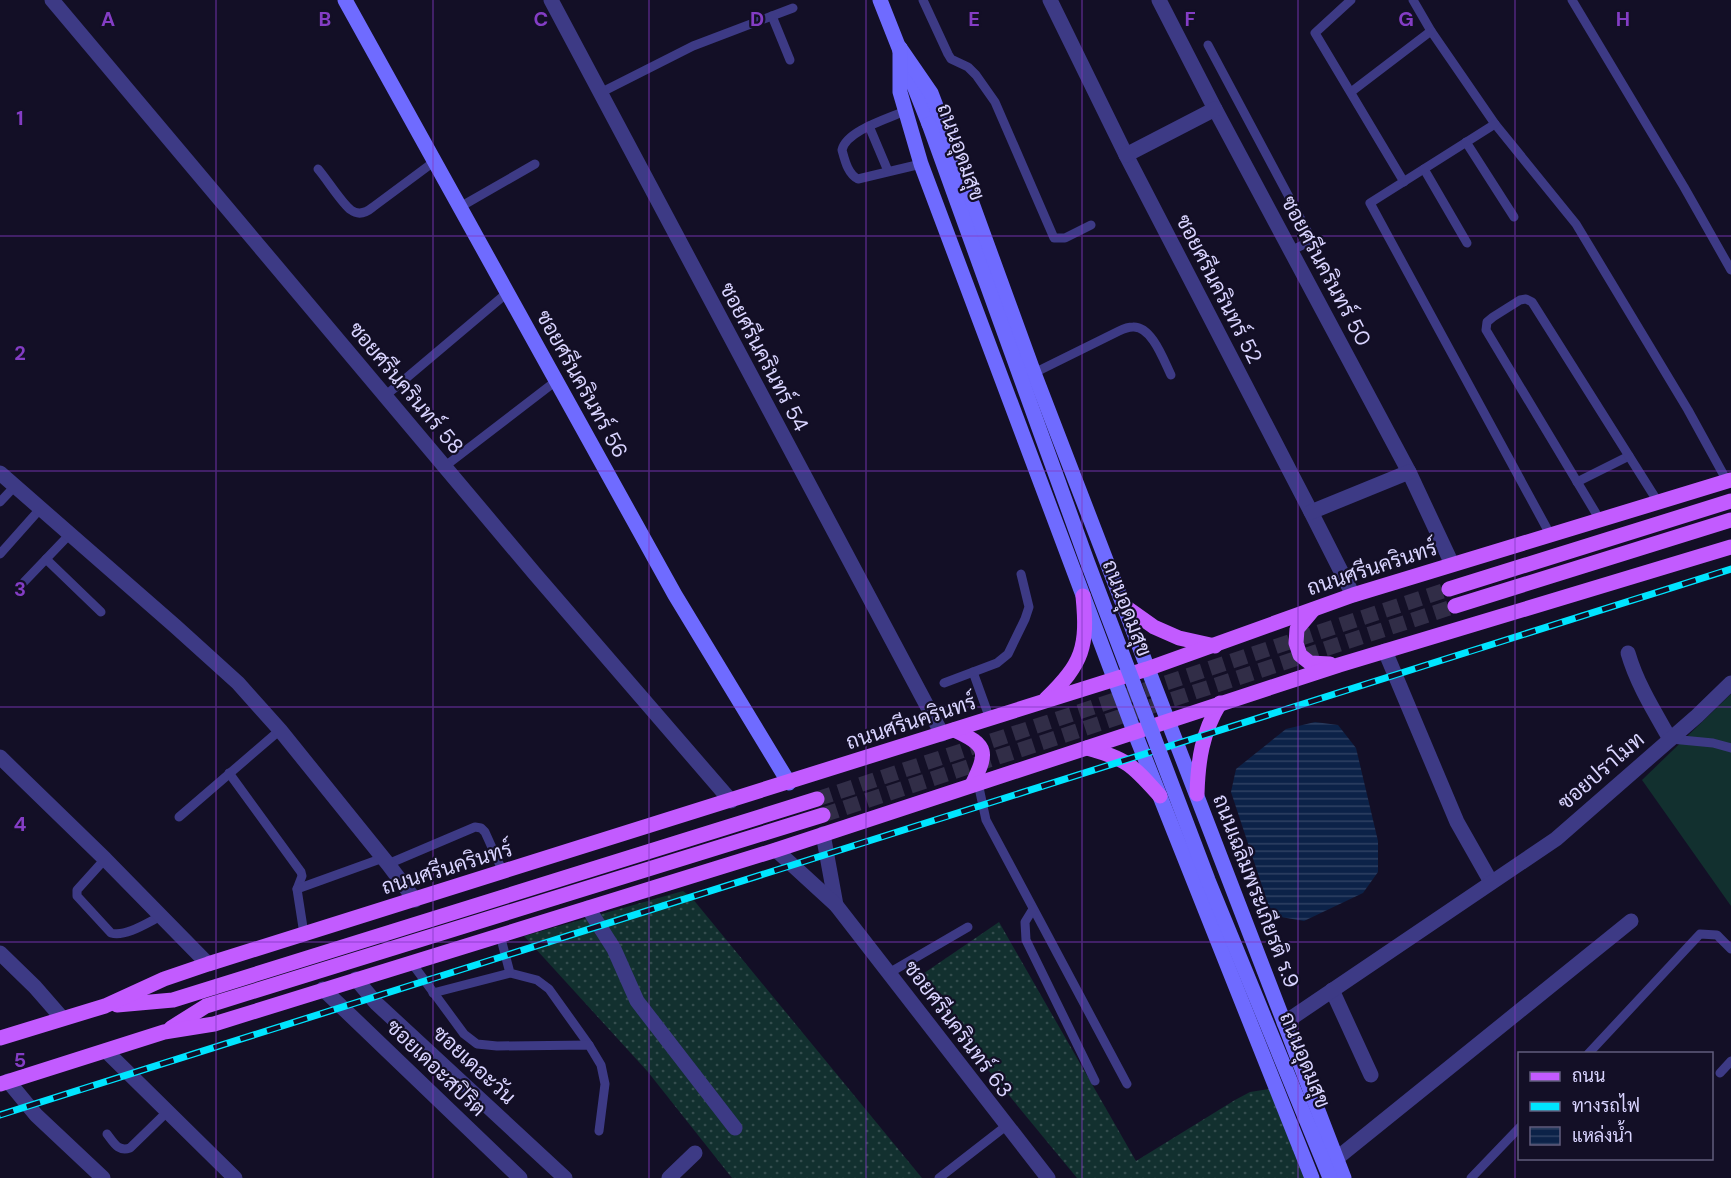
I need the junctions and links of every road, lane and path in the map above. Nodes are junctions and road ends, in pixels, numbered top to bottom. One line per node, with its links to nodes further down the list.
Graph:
1 (52, 0): 42 (street, ซอยศรีนครินทร์ 58)
2 (345, 0): 25 (main road, ซอยศรีนครินทร์ 56)
3 (551, 0): 18 (street, ซอยศรีนครินทร์ 54)
4 (880, 0): 15 (main road, ถนนอุดมสุข)
5 (923, 0): 34 (lane)
6 (1050, 0): 24 (street, ซอยศรีนครินทร์ 52)
7 (1159, 0): 19 (street, ซอยศรีนครินทร์ 50)
8 (1351, 0): 17 (lane)
9 (1413, 0): 13 (lane)
10 (1572, 0): 37 (lane)
11 (794, 8): 12 (lane)
12 (772, 16): 16 (lane); 18 (lane)
13 (1431, 31): 17 (lane); 21 (lane)
14 (1208, 45): 36 (lane)
15 (900, 48): 20 (main road, ถนนอุดมสุข); 39 (main road, ถนนอุดมสุข); 161 (main road, ถนนอุดมสุข, bridge)
16 (790, 60)
17 (1351, 92): 31 (lane)
18 (600, 93): 89 (street, ซอยศรีนครินทร์ 54)
19 (1215, 110): 24 (street); 36 (street, ซอยศรีนครินทร์ 50)
20 (905, 111): 22 (lane); 27 (main road, ถนนอุดมสุข)
21 (1495, 124): 23 (lane); 49 (lane)
22 (869, 126): 30 (lane); 30 (lane)
23 (1466, 142): 29 (lane); 33 (lane)
24 (1126, 154): 56 (street, ซอยศรีนครินทร์ 52)
25 (435, 161): 28 (lane); 32 (main road, ซอยศรีนครินทร์ 56)
26 (535, 164): 32 (lane)
27 (921, 164): 30 (lane); 46 (main road, ถนนอุดมสุข)
28 (318, 169)
29 (1424, 169): 31 (lane); 35 (lane)
30 (888, 171)
31 (1404, 182): 60 (lane)
32 (460, 207): 38 (main road, ซอยศรีนครินทร์ 56)
33 (1514, 217)
34 (1091, 225)
35 (1467, 243)
36 (1291, 251): 47 (street, ซอยศรีนครินทร์ 50)
37 (1731, 270)
38 (507, 292): 41 (main road, ซอยศรีนครินทร์ 56); 42 (lane)
39 (1034, 374): 40 (lane); 44 (main road, ถนนอุดมสุข)
40 (1171, 375)
41 (556, 381): 45 (lane); 95 (main road, ซอยศรีนครินทร์ 56)
42 (385, 396): 45 (street, ซอยศรีนครินทร์ 58)
43 (1629, 456): 50 (lane); 50 (lane); 54 (lane)
44 (1066, 457): 46 (main road); 70 (main road, ถนนอุดมสุข)
45 (444, 467): 100 (street, ซอยศรีนครินทร์ 58)
46 (1035, 468): 68 (main road, ถนนอุดมสุข)
47 (1409, 472): 56 (street); 64 (street, ซอยศรีนครินทร์ 50)
48 (0, 473): 51 (street)
49 (1729, 481): 54 (main road, ถนนศรีนครินทร์)
50 (1577, 482): 57 (lane)
51 (15, 486): 53 (lane); 55 (street)
52 (1731, 501): 67 (main road, ถนนศรีนครินทร์)
53 (0, 502)
54 (1658, 502): 57 (main road, ถนนศรีนครินทร์)
55 (40, 508): 59 (street); 62 (lane)
56 (1311, 512): 69 (street, ซอยศรีนครินทร์ 52)
57 (1600, 520): 60 (main road, ถนนศรีนครินทร์)
58 (1731, 520): 71 (main road)
59 (70, 534): 63 (lane); 87 (street)
60 (1551, 536): 64 (main road, ถนนศรีนครินทร์)
61 (1731, 547): 75 (main road)
62 (0, 554)
63 (46, 559): 66 (lane); 73 (lane)
64 (1452, 564): 69 (main road, ถนนศรีนครินทร์)
65 (1021, 574): 79 (lane)
66 (24, 582)
67 (1449, 589)
68 (1083, 596): 80 (main road, ถนนอุดมสุข); 83 (main road)
69 (1353, 596): 72 (main road, ถนนศรีนครินทร์)
70 (1123, 605): 74 (main road); 78 (main road, ถนนอุดมสุข)
71 (1455, 606)
72 (1314, 609): 74 (main road, ถนนศรีนครินทร์); 77 (main road)
73 (101, 612)
74 (1215, 646): 78 (main road, ถนนศรีนครินทร์)
75 (1385, 651): 77 (main road); 110 (street)
76 (1628, 653): 90 (street)
77 (1339, 665): 84 (main road)
78 (1148, 669): 80 (main road, ถนนศรีนครินทร์); 86 (main road, ถนนอุดมสุข)
79 (973, 672): 81 (lane); 85 (lane)
80 (1114, 680): 83 (main road, ถนนศรีนครินทร์); 88 (main road, ถนนอุดมสุข)
81 (944, 683)
82 (1731, 683): 90 (street, ซอยปราโมท)
83 (1044, 701): 85 (main road, ถนนศรีนครินทร์)
84 (1220, 703): 86 (main road); 97 (main road)
85 (990, 719): 89 (main road, ถนนศรีนครินทร์)
86 (1168, 720): 88 (main road); 97 (main road, ถนนเฉลิมพระเกียรติ ร.9)
87 (280, 730): 94 (lane); 107 (street)
88 (1134, 731): 91 (main road); 98 (main road)
89 (948, 732): 95 (main road, ถนนศรีนครินทร์); 96 (main road)
90 (1670, 739): 92 (lane); 110 (street, ซอยปราโมท)
91 (1087, 748): 96 (main road); 98 (main road)
92 (1731, 748)
93 (0, 757): 106 (street)
94 (229, 773): 102 (lane); 111 (lane)
95 (789, 783): 100 (main road, ถนนศรีนครินทร์)
96 (975, 784): 103 (main road); 115 (lane)
97 (1197, 794): 105 (main road, ถนนเฉลิมพระเกียรติ ร.9)
98 (1160, 796): 108 (main road)
99 (817, 799): 131 (main road, ถนนศรีนครินทร์)
100 (731, 801): 109 (main road, ถนนศรีนครินทร์)
101 (823, 815): 134 (main road)
102 (179, 817)
103 (823, 834): 104 (main road); 113 (street, ซอยศรีนครินทร์ 63)
104 (776, 849): 113 (street, ซอยศรีนครินทร์ 63); 114 (main road)
105 (1219, 852): 108 (main road); 133 (main road, ถนนเฉลิมพระเกียรติ ร.9)
106 (105, 859): 116 (street); 116 (lane)
107 (385, 861): 109 (lane); 111 (lane); 112 (street)
108 (1188, 865): 160 (main road)
109 (503, 872): 112 (main road, ถนนศรีนครินทร์)
110 (1491, 882): 129 (street, ซอยปราโมท)
111 (297, 889): 119 (lane)
112 (415, 900): 119 (main road, ถนนศรีนครินทร์)
113 (836, 905): 126 (street, ซอยศรีนครินทร์ 63)
114 (588, 908): 120 (main road); 147 (street)
115 (1033, 909): 142 (lane); 144 (lane)
116 (161, 916): 124 (street)
117 (1631, 921): 152 (street)
118 (968, 927): 126 (lane)
119 (304, 934): 124 (main road, ถนนศรีนครินทร์)
120 (500, 935): 123 (main road); 125 (lane)
121 (1731, 949): 138 (lane)
122 (0, 953): 132 (street)
123 (411, 962): 127 (main road); 130 (lane)
124 (208, 964): 131 (main road, ถนนศรีนครินทร์)
125 (510, 973): 130 (lane); 136 (lane)
126 (889, 973): 146 (street, ซอยศรีนครินทร์ 63)
127 (356, 979): 128 (main road); 156 (street, ซอยเดอะวัน)
128 (323, 989): 134 (main road); 155 (street, ซอยเดอะสปิริต)
129 (1332, 990): 133 (street, ซอยปราโมท); 141 (street)
130 (433, 993): 136 (lane)
131 (105, 1006): 132 (main road, ถนนศรีนครินทร์)
132 (62, 1018): 135 (main road, ถนนศรีนครินทร์)
133 (1284, 1023): 152 (main road, ถนนเฉลิมพระเกียรติ ร.9)
134 (164, 1032): 137 (main road)
135 (0, 1038)
136 (589, 1045): 149 (lane)
137 (106, 1051): 143 (main road); 145 (street)
138 (1589, 1052)
139 (1731, 1061): 140 (lane)
140 (1720, 1073)
141 (1371, 1075)
142 (1095, 1081)
143 (4, 1083): 153 (street)
144 (1127, 1084)
145 (167, 1112): 150 (lane); 154 (street)
146 (1006, 1126): 158 (lane); 159 (street, ซอยศรีนครินทร์ 63)
147 (735, 1128)
148 (1518, 1129): 163 (lane)
149 (599, 1131)
150 (107, 1134)
151 (695, 1152): 157 (street)
152 (1336, 1159): 162 (main road, ถนนเฉลิมพระเกียรติ ร.9)
153 (103, 1178)
154 (235, 1178)
155 (520, 1178)
156 (566, 1178)
157 (669, 1178)
158 (939, 1178)
159 (1048, 1178)
160 (1312, 1178)
161 (1330, 1178)
162 (1344, 1178)
163 (1471, 1178)

